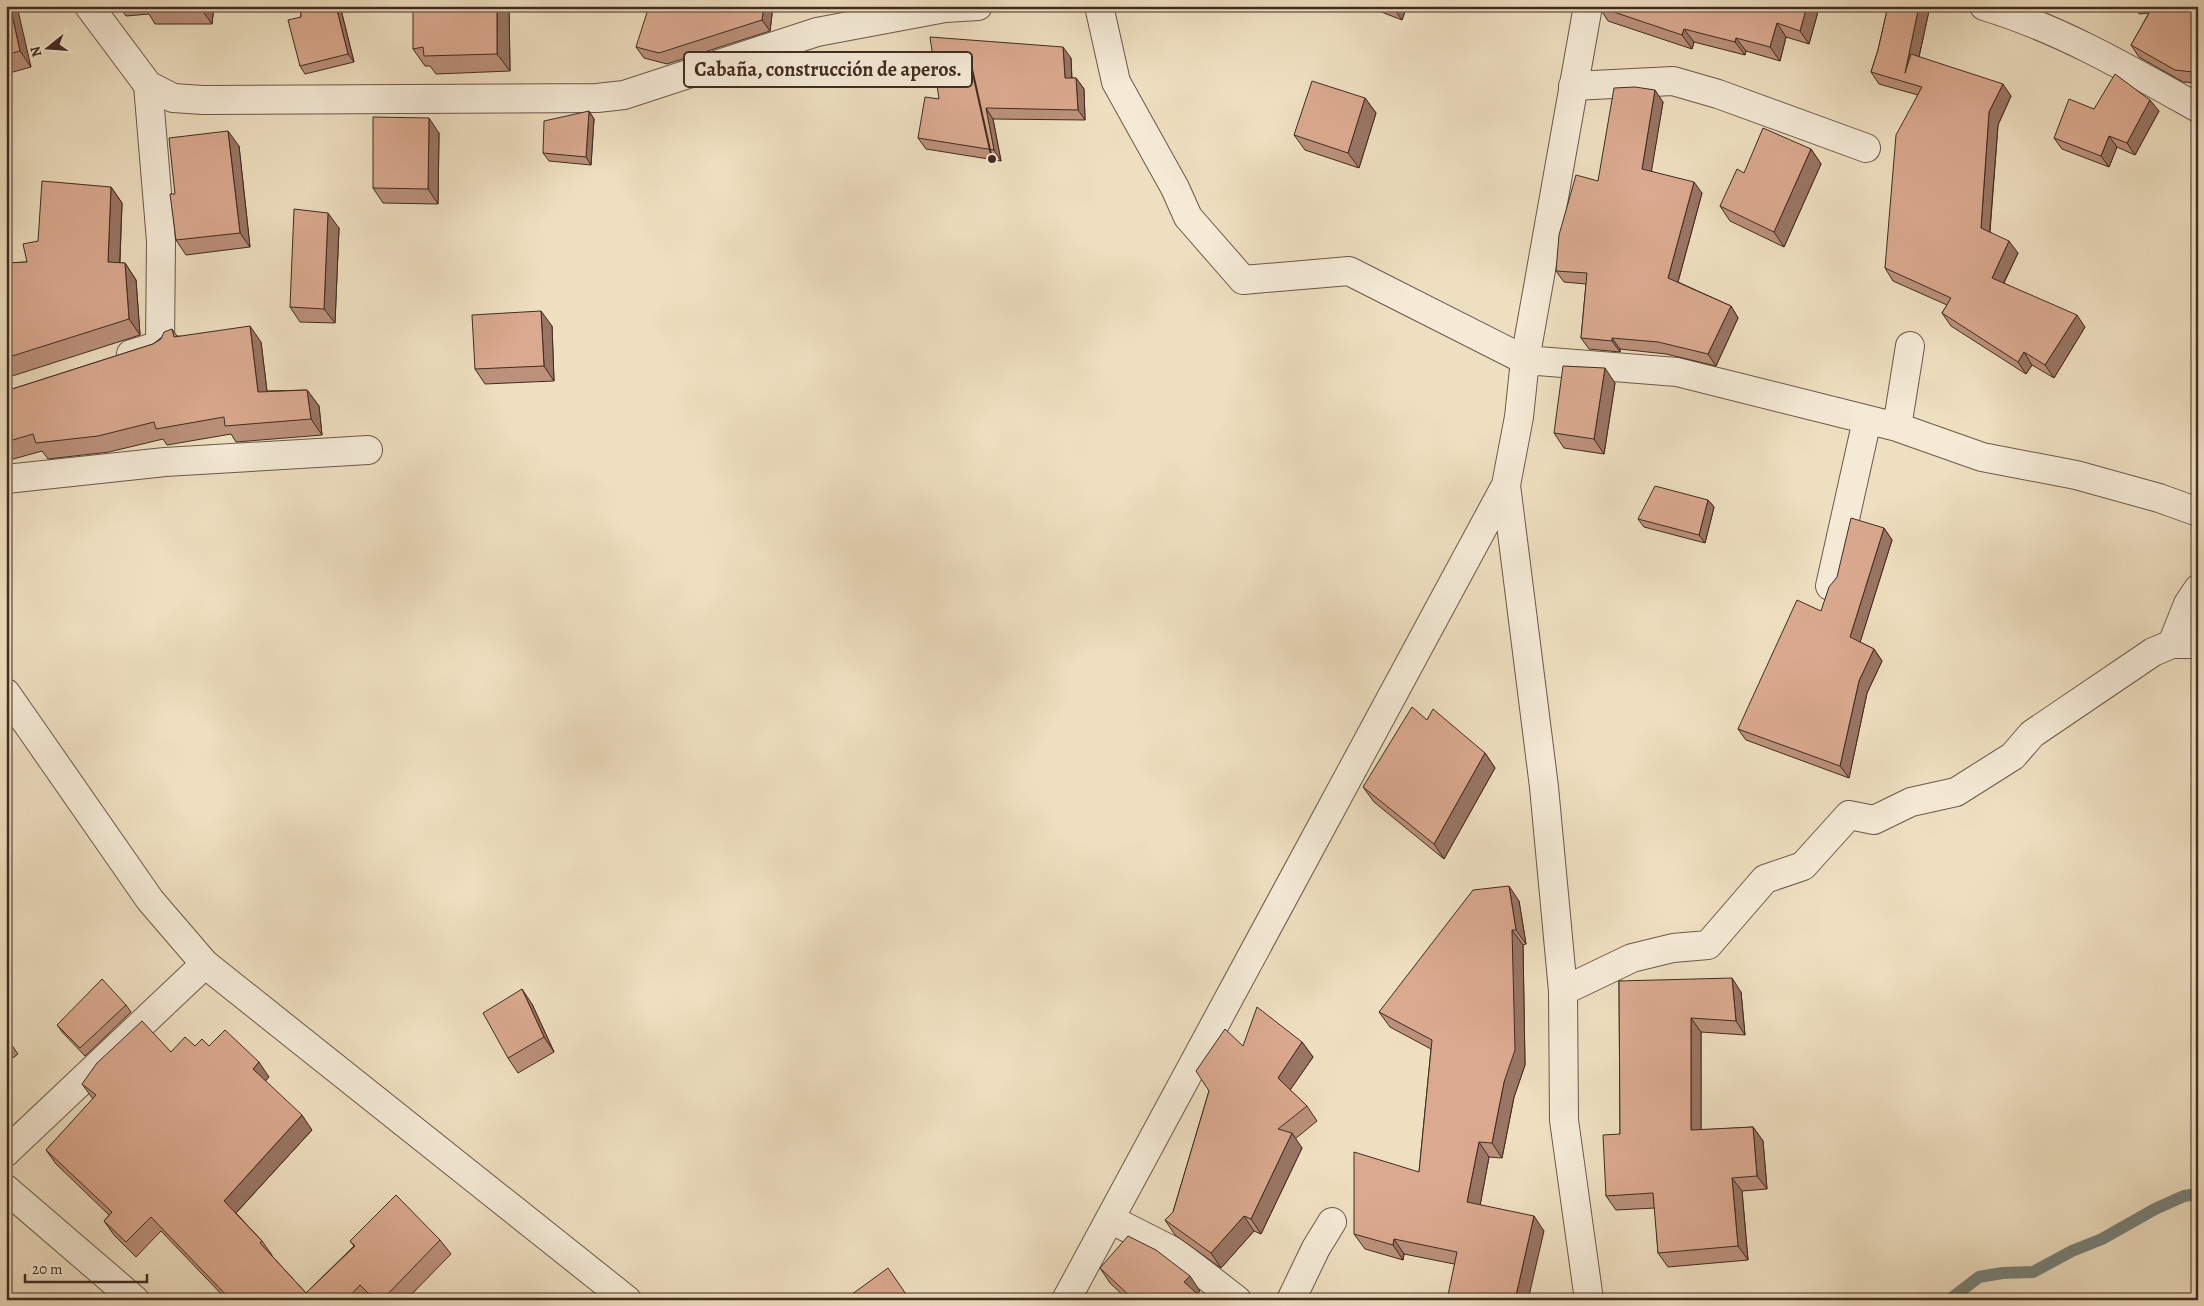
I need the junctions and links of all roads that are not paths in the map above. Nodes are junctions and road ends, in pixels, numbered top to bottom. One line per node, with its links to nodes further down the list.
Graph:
1 (978, 6): 6 (street)
2 (1099, 6): 11 (street)
3 (1588, 6): 7 (street)
4 (1984, 6): 8 (street)
5 (92, 7): 6 (street)
6 (148, 85): 12 (street)
7 (1574, 86): 9 (street); 11 (street)
8 (2198, 108)
9 (1866, 148)
10 (1910, 346): 14 (street)
11 (1525, 360): 13 (street); 17 (street)
12 (106, 362)
13 (1867, 420): 14 (street); 19 (street)
14 (1897, 427): 18 (street)
15 (368, 450): 16 (street)
16 (6, 480)
17 (1506, 485): 24 (street); 27 (street)
18 (2198, 512)
19 (1830, 586)
20 (2198, 589): 21 (street)
21 (2185, 644): 24 (street)
22 (6, 693): 23 (street)
23 (205, 964): 25 (street); 30 (street)
24 (1563, 991): 34 (street)
25 (6, 1152)
26 (6, 1189): 29 (street)
27 (1110, 1219): 31 (street); 32 (street)
28 (1332, 1222): 33 (street)
29 (135, 1300)
30 (627, 1300)
31 (1066, 1300)
32 (1237, 1300)
33 (1292, 1300)
34 (1589, 1300)

